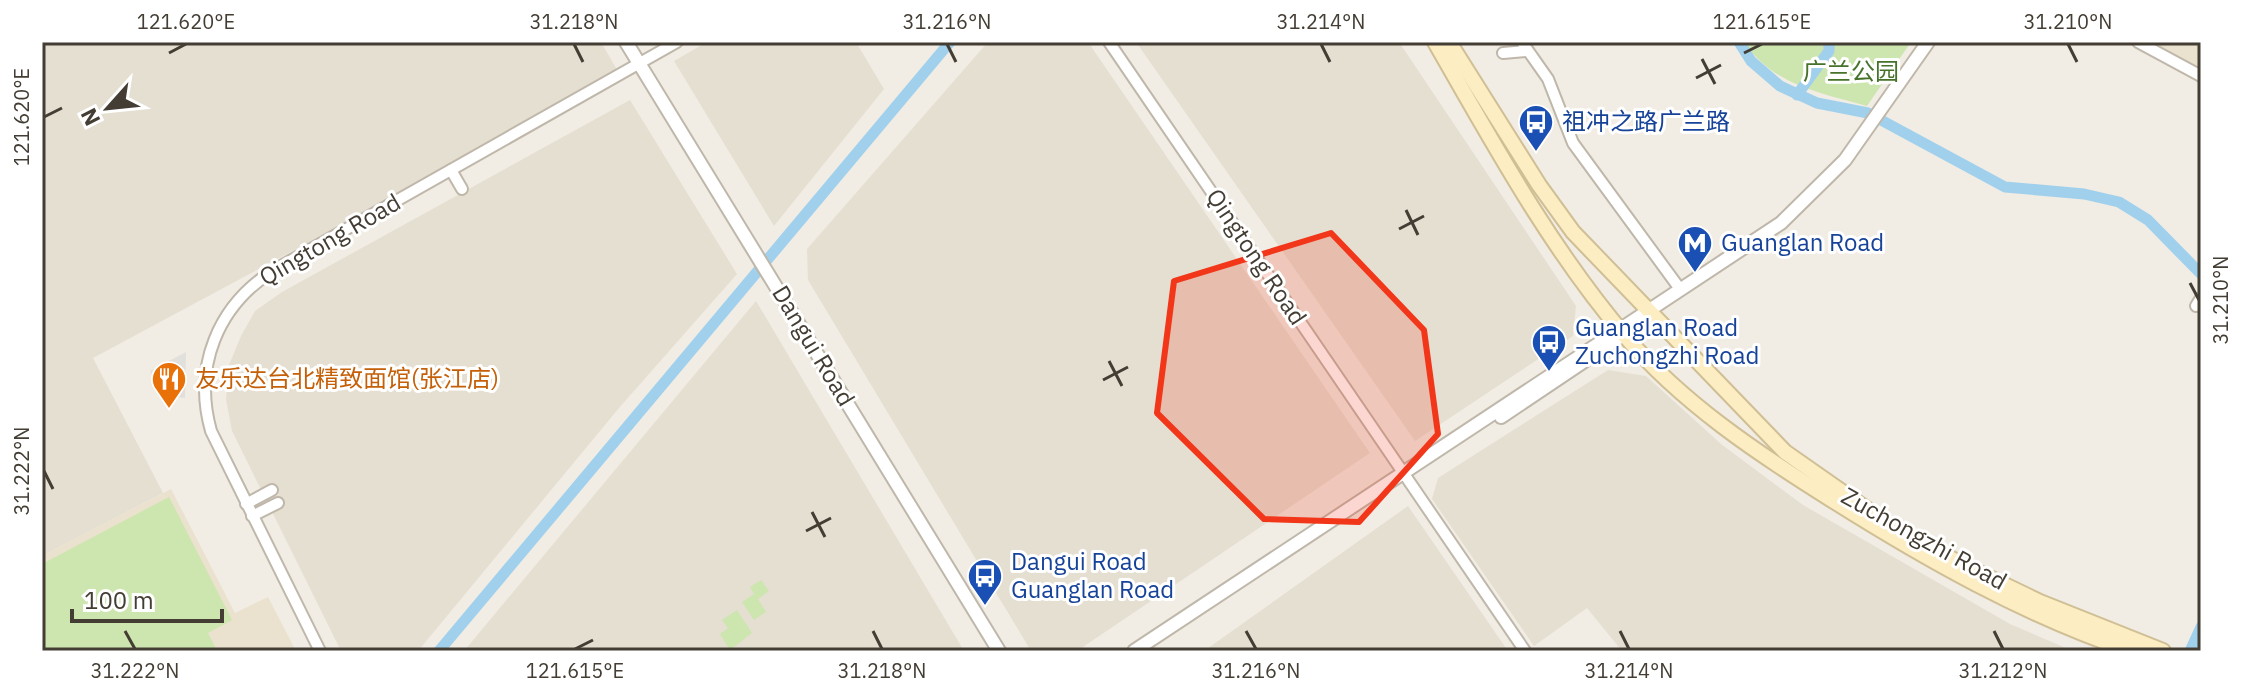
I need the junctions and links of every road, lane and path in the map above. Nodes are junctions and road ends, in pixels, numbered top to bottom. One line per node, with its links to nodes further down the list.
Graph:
1 (626, 42): 12 (street, Dangui Road)
2 (635, 42): 12 (street, Dangui Road)
3 (677, 42): 12 (street, Qingtong Road)
4 (1109, 42): 22 (street, Qingtong Road)
5 (1435, 42): 21 (main road, Zuchongzhi Road)
6 (1449, 42): 20 (main road, Zuchongzhi Road)
7 (1928, 42): 14 (street)
8 (1935, 42): 14 (street)
9 (2138, 42): 13 (street)
10 (1524, 47): 11 (street); 19 (street)
11 (1503, 53)
12 (643, 62): 16 (street, Qingtong Road); 18 (street, Dangui Road)
13 (2201, 76)
14 (1894, 98): 15 (street)
15 (1868, 135): 19 (street); 20 (street)
16 (451, 170): 17 (street); 25 (street, Qingtong Road)
17 (462, 189)
18 (775, 278): 29 (street, Dangui Road); 30 (street, Dangui Road)
19 (1680, 289): 20 (street)
20 (1651, 312): 21 (street); 27 (main road, Zuchongzhi Road)
21 (1622, 331): 22 (street); 27 (main road, Zuchongzhi Road)
22 (1405, 475): 31 (street); 32 (street); 33 (street, Qingtong Road)
23 (272, 490): 25 (street)
24 (278, 503): 26 (street)
25 (246, 504): 26 (street, Qingtong Road)
26 (252, 516): 28 (street, Qingtong Road)
27 (2135, 647): 34 (main road, Zuchongzhi Road)
28 (320, 651)
29 (999, 651)
30 (1007, 651)
31 (1134, 651)
32 (1148, 651)
33 (1525, 651)
34 (2163, 651)

